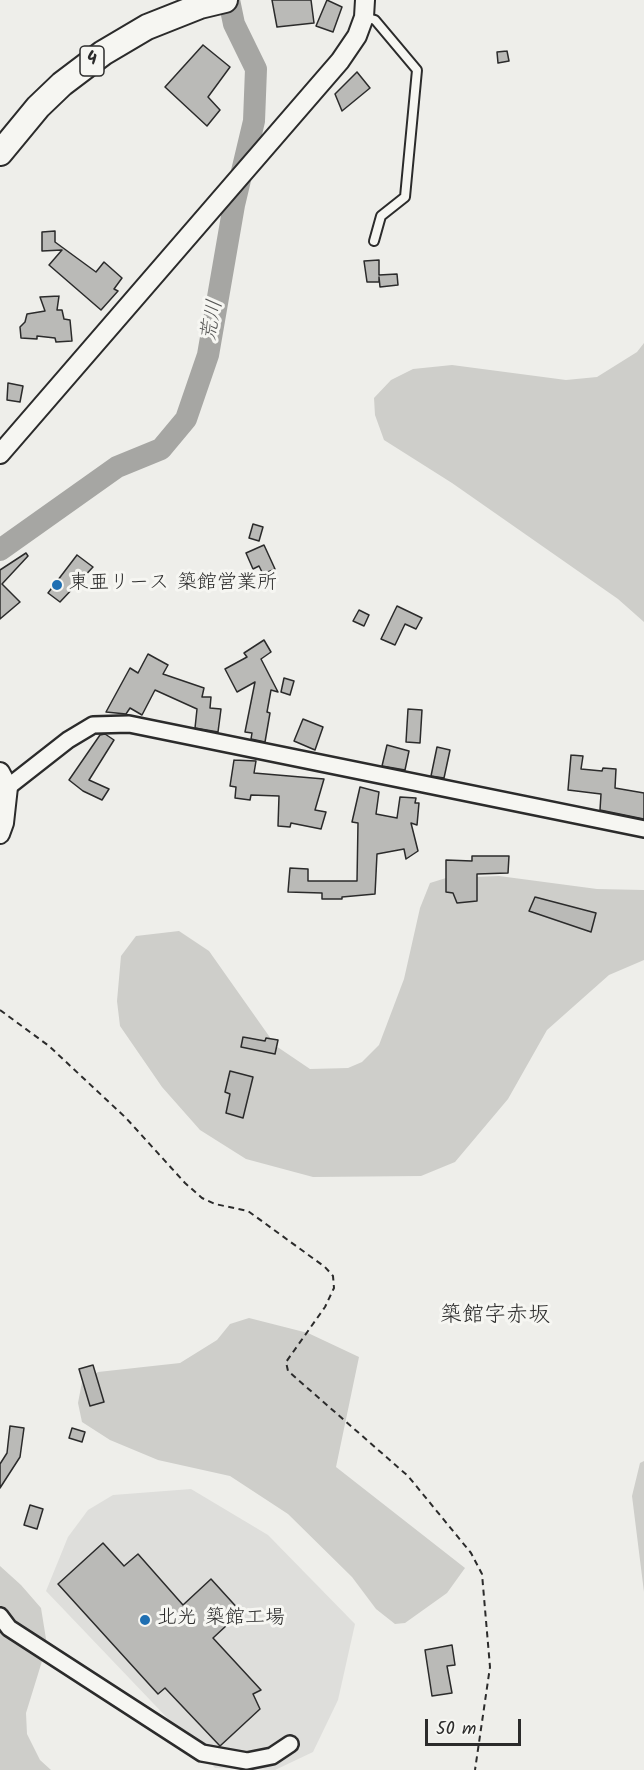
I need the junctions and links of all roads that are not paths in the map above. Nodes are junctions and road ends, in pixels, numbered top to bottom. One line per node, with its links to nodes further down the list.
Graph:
1 (209, 3): 3 (highway, 4)
2 (364, 8): 4 (lane); 5 (street)
3 (0, 153)
4 (374, 242)
5 (0, 454)
6 (4, 780): 7 (street); 8 (street)
7 (644, 829)
8 (0, 834)
9 (0, 1616): 10 (street)
10 (290, 1744)

